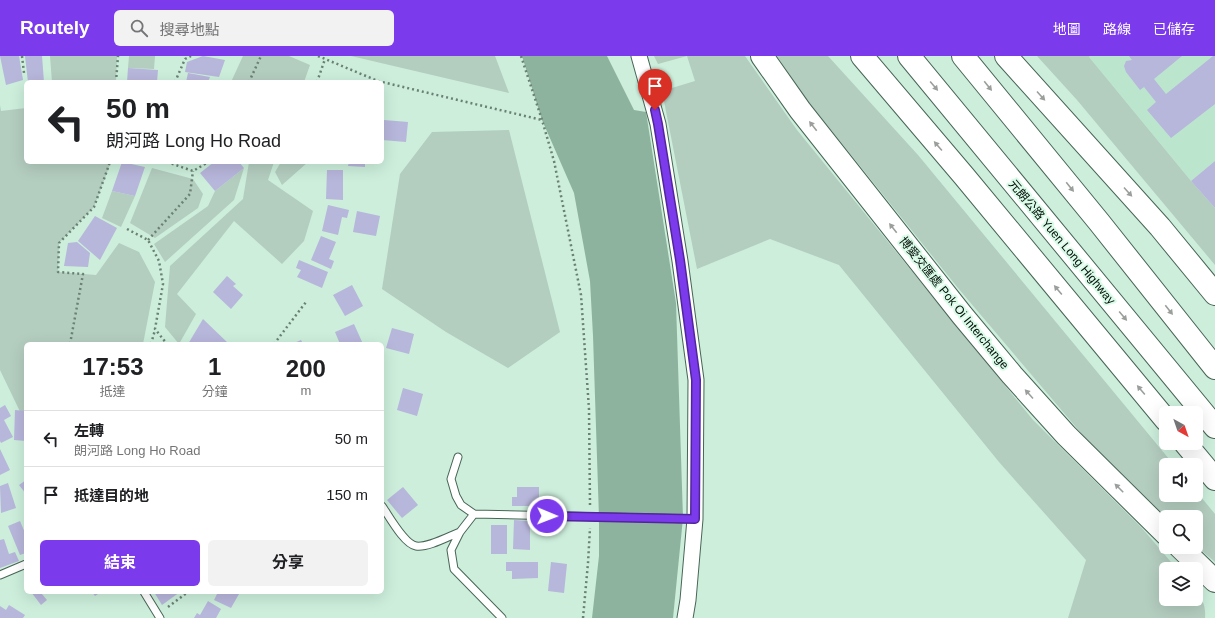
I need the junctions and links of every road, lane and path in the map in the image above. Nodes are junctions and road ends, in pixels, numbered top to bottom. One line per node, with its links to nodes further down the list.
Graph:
1 (22, 56): 14 (path)
2 (118, 56): 15 (path)
3 (191, 56): 16 (path)
4 (261, 56): 17 (path)
5 (318, 56): 13 (path)
6 (521, 56): 21 (path)
7 (639, 56): 44 (street)
8 (762, 56): 45 (main road, 博愛交匯處 Pok Oi Interchange, one-way to 8)
9 (862, 56): 36 (main road, one-way to 9)
10 (909, 56): 37 (main road, 元朗公路 Yuen Long Highway, one-way to 37)
11 (963, 56): 35 (main road, one-way to 35)
12 (1006, 56): 28 (main road, one-way to 28)
13 (325, 59): 18 (path); 19 (path)
14 (24, 73)
15 (116, 80)
16 (176, 80)
17 (250, 80)
18 (318, 80)
19 (376, 80)
20 (384, 82): 21 (path)
21 (542, 120): 43 (path)
22 (109, 164): 31 (path)
23 (173, 164): 25 (path)
24 (206, 164): 25 (path)
25 (193, 171): 27 (path)
26 (127, 229): 27 (path)
27 (148, 240): 30 (path)
28 (1215, 294)
29 (306, 302): 34 (path)
30 (155, 330): 32 (path); 33 (path)
31 (70, 342)
32 (152, 342)
33 (165, 342)
34 (276, 342)
35 (1215, 368)
36 (1159, 412)
37 (1215, 427)
38 (1191, 450): 40 (main road)
39 (458, 457): 42 (lane)
40 (1215, 479)
41 (384, 509): 46 (lane)
42 (474, 514): 43 (lane); 46 (lane)
43 (591, 517): 44 (lane); 55 (path)
44 (695, 519): 56 (street)
45 (1159, 527)
46 (460, 532): 54 (lane)
47 (1187, 554): 50 (main road)
48 (24, 565): 49 (lane)
49 (0, 575)
50 (1215, 581)
51 (145, 594): 53 (lane)
52 (186, 594): 53 (path)
53 (159, 616)
54 (502, 618)
55 (583, 618)
56 (685, 618)

